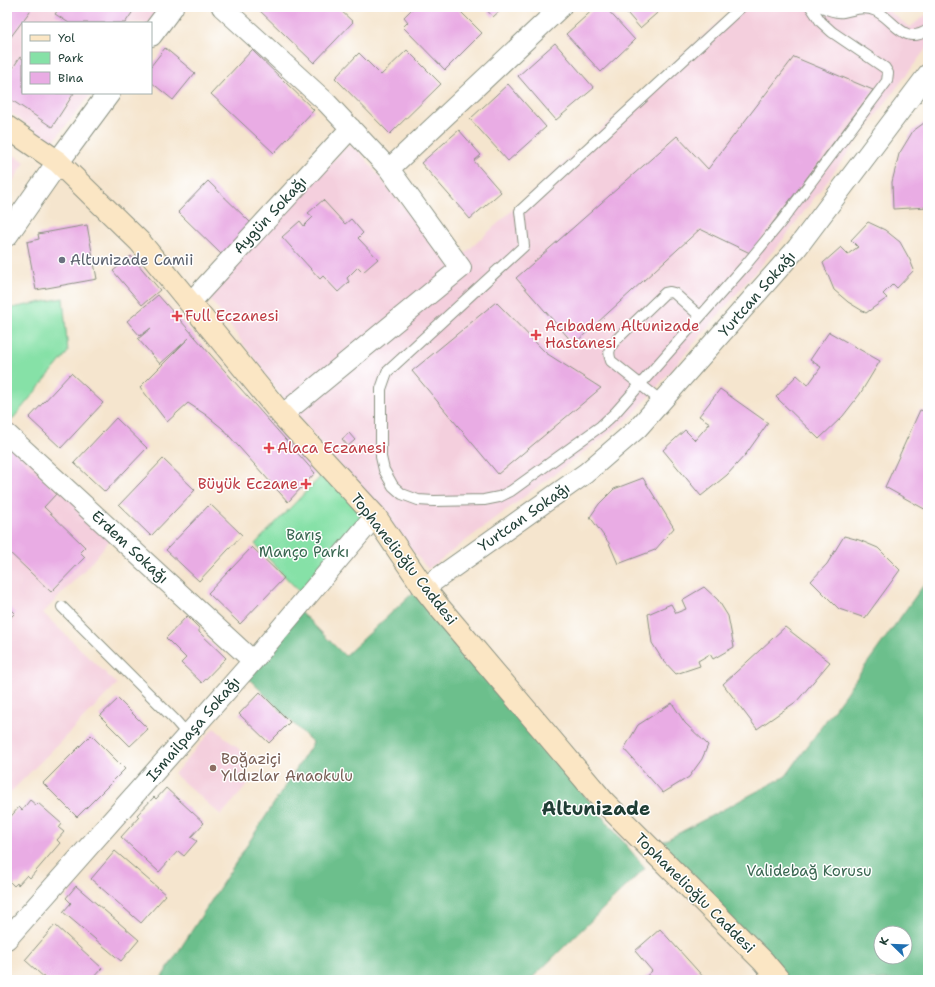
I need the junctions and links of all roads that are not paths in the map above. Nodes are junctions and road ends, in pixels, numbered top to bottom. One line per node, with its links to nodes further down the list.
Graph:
1 (172, 7): 8 (street)
2 (222, 7): 12 (street)
3 (561, 7): 14 (street)
4 (741, 7): 18 (lane)
5 (811, 7): 17 (lane)
6 (822, 7): 7 (lane)
7 (928, 30)
8 (152, 34)
9 (928, 74): 19 (street, Yurtcan Sokağı)
10 (107, 94): 13 (street)
11 (7, 127): 13 (main road, Tophanelioğlu Caddesi)
12 (351, 128): 14 (street); 16 (street, Aygün Sokağı)
13 (58, 162): 15 (street); 16 (main road, Tophanelioğlu Caddesi)
14 (389, 169): 20 (street)
15 (7, 235)
16 (190, 303): 20 (main road, Tophanelioğlu Caddesi)
17 (700, 316): 18 (lane); 18 (lane)
18 (640, 386): 19 (lane)
19 (661, 401): 23 (street, Yurtcan Sokağı)
20 (282, 416): 22 (main road, Tophanelioğlu Caddesi)
21 (7, 434): 25 (street, Erdem Sokağı)
22 (374, 516): 23 (main road, Tophanelioğlu Caddesi); 25 (street, Ismailpaşa Sokağı)
23 (424, 588): 28 (main road, Tophanelioğlu Caddesi)
24 (62, 607): 26 (lane)
25 (253, 661): 26 (street, Ismailpaşa Sokağı)
26 (188, 735): 27 (street, Ismailpaşa Sokağı)
27 (7, 939)
28 (779, 980)

